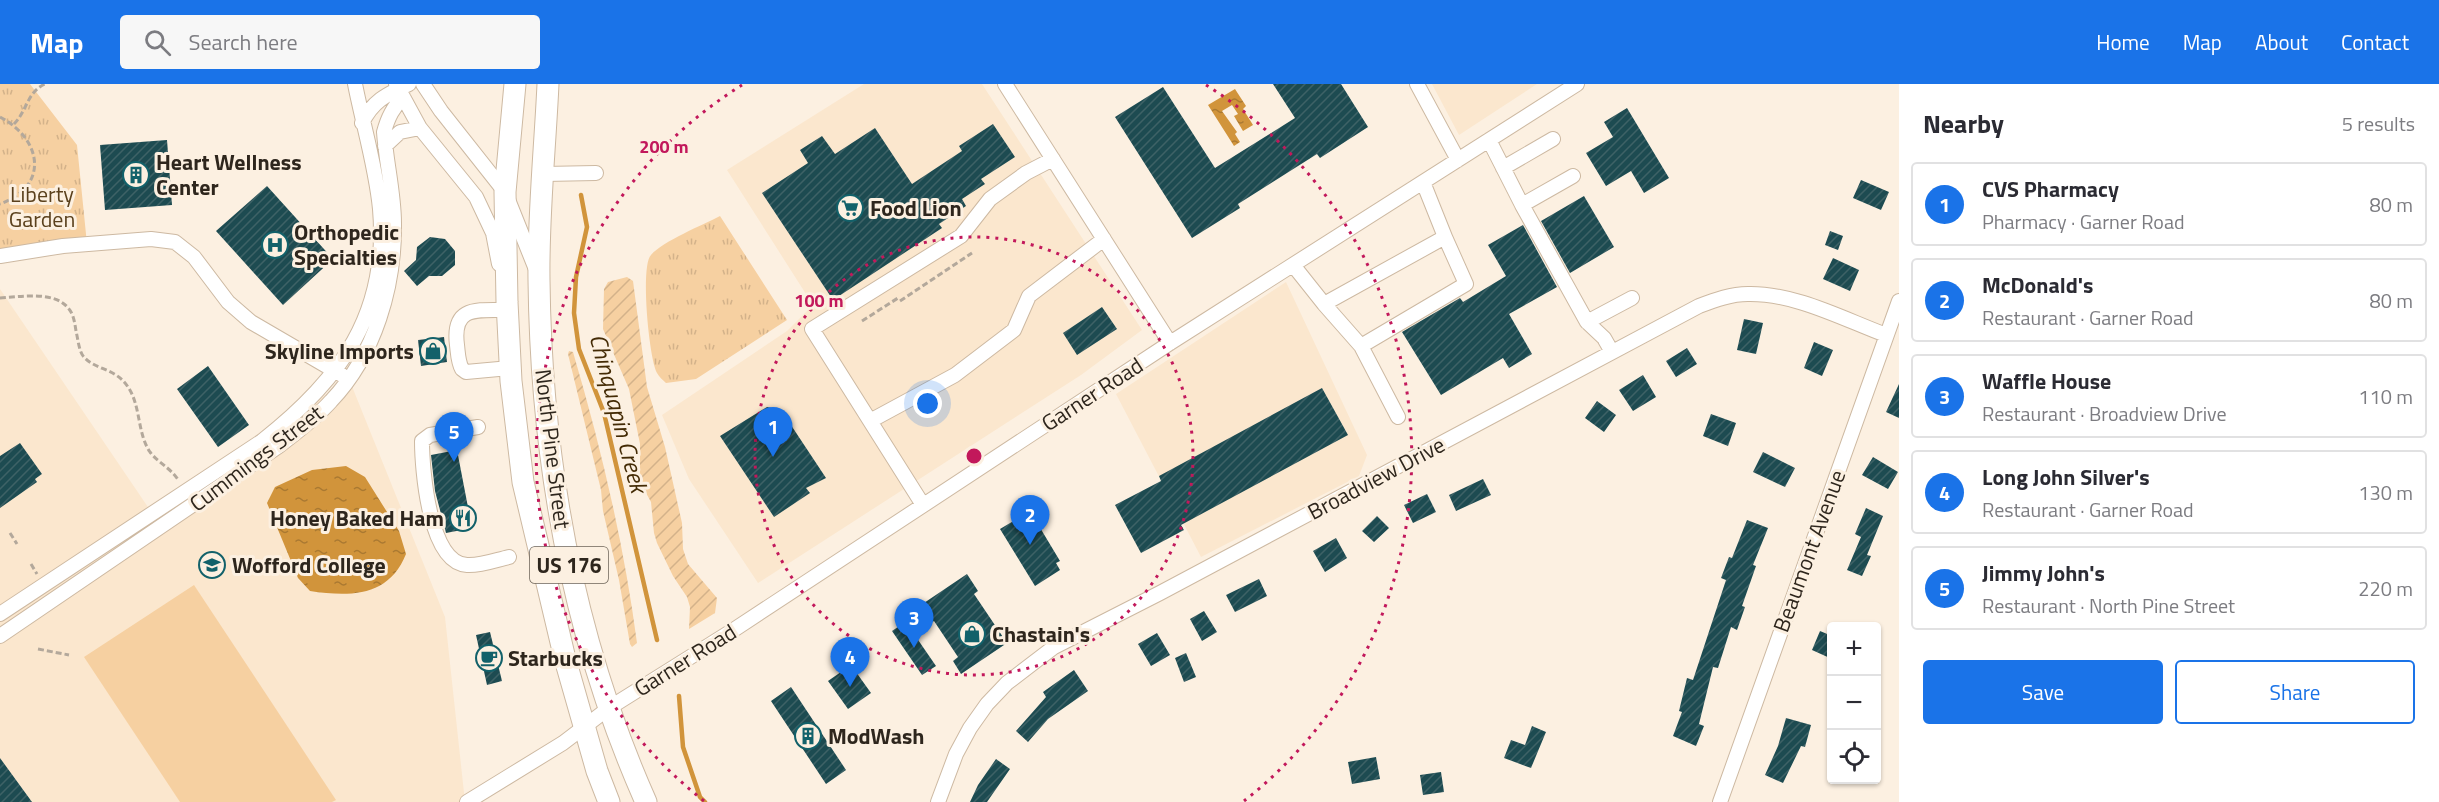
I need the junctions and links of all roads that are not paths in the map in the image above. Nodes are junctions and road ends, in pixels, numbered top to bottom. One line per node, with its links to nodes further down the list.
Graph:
1 (355, 84): 9 (street, Cummings Street)
2 (423, 84): 21 (street)
3 (515, 84): 21 (highway, North Pine Street / US 176)
4 (548, 84): 18 (highway, North Pine Street / US 176)
5 (1005, 84): 14 (street)
6 (1417, 84): 15 (street)
7 (1577, 84): 12 (street, Garner Road)
8 (402, 88): 9 (street); 10 (street); 13 (street, Cummings Street)
9 (362, 123): 38 (street, Cummings Street)
10 (420, 128): 13 (street); 31 (street)
11 (1553, 139): 16 (street)
12 (1489, 140): 15 (street, Garner Road); 16 (street)
13 (385, 146): 39 (street, Cummings Street)
14 (1053, 159): 24 (street); 41 (street)
15 (1458, 160): 20 (street, Garner Road)
16 (1503, 168): 22 (street)
17 (596, 173): 18 (street)
18 (544, 174): 27 (highway, North Pine Street / US 176)
19 (1573, 176): 22 (street)
20 (1423, 182): 23 (street); 26 (street, Garner Road)
21 (506, 192): 27 (street); 31 (highway, North Pine Street / US 176)
22 (1522, 205): 32 (street)
23 (1445, 237): 30 (street); 35 (street)
24 (1104, 239): 34 (street); 41 (street)
25 (0, 256): 38 (street)
26 (1293, 265): 30 (street); 34 (street, Garner Road)
27 (539, 277): 47 (highway, North Pine Street / US 176)
28 (1632, 298): 32 (street)
29 (1899, 301): 33 (street, Beaumont Avenue)
30 (1324, 304): 35 (street)
31 (507, 306): 37 (highway, North Pine Street / US 176); 37 (street)
32 (1587, 322): 36 (street)
33 (1886, 335): 36 (street, Broadview Drive); 53 (street, Beaumont Avenue)
34 (1170, 343): 43 (street, Garner Road)
35 (1360, 345): 40 (street)
36 (1612, 352): 52 (street, Broadview Drive)
37 (510, 368): 48 (highway, North Pine Street / US 176)
38 (335, 372): 39 (street); 45 (street, Cummings Street)
39 (349, 379): 46 (street, Cummings Street)
40 (1398, 417)
41 (870, 421): 43 (street)
42 (478, 427): 44 (street)
43 (923, 505): 47 (street, Garner Road)
44 (509, 557)
45 (0, 614)
46 (0, 636)
47 (609, 708): 48 (street, Garner Road); 51 (highway, North Pine Street / US 176)
48 (584, 727): 49 (street, Garner Road); 50 (highway, North Pine Street / US 176)
49 (466, 802)
50 (609, 802)
51 (646, 802)
52 (938, 802)
53 (1720, 802)

